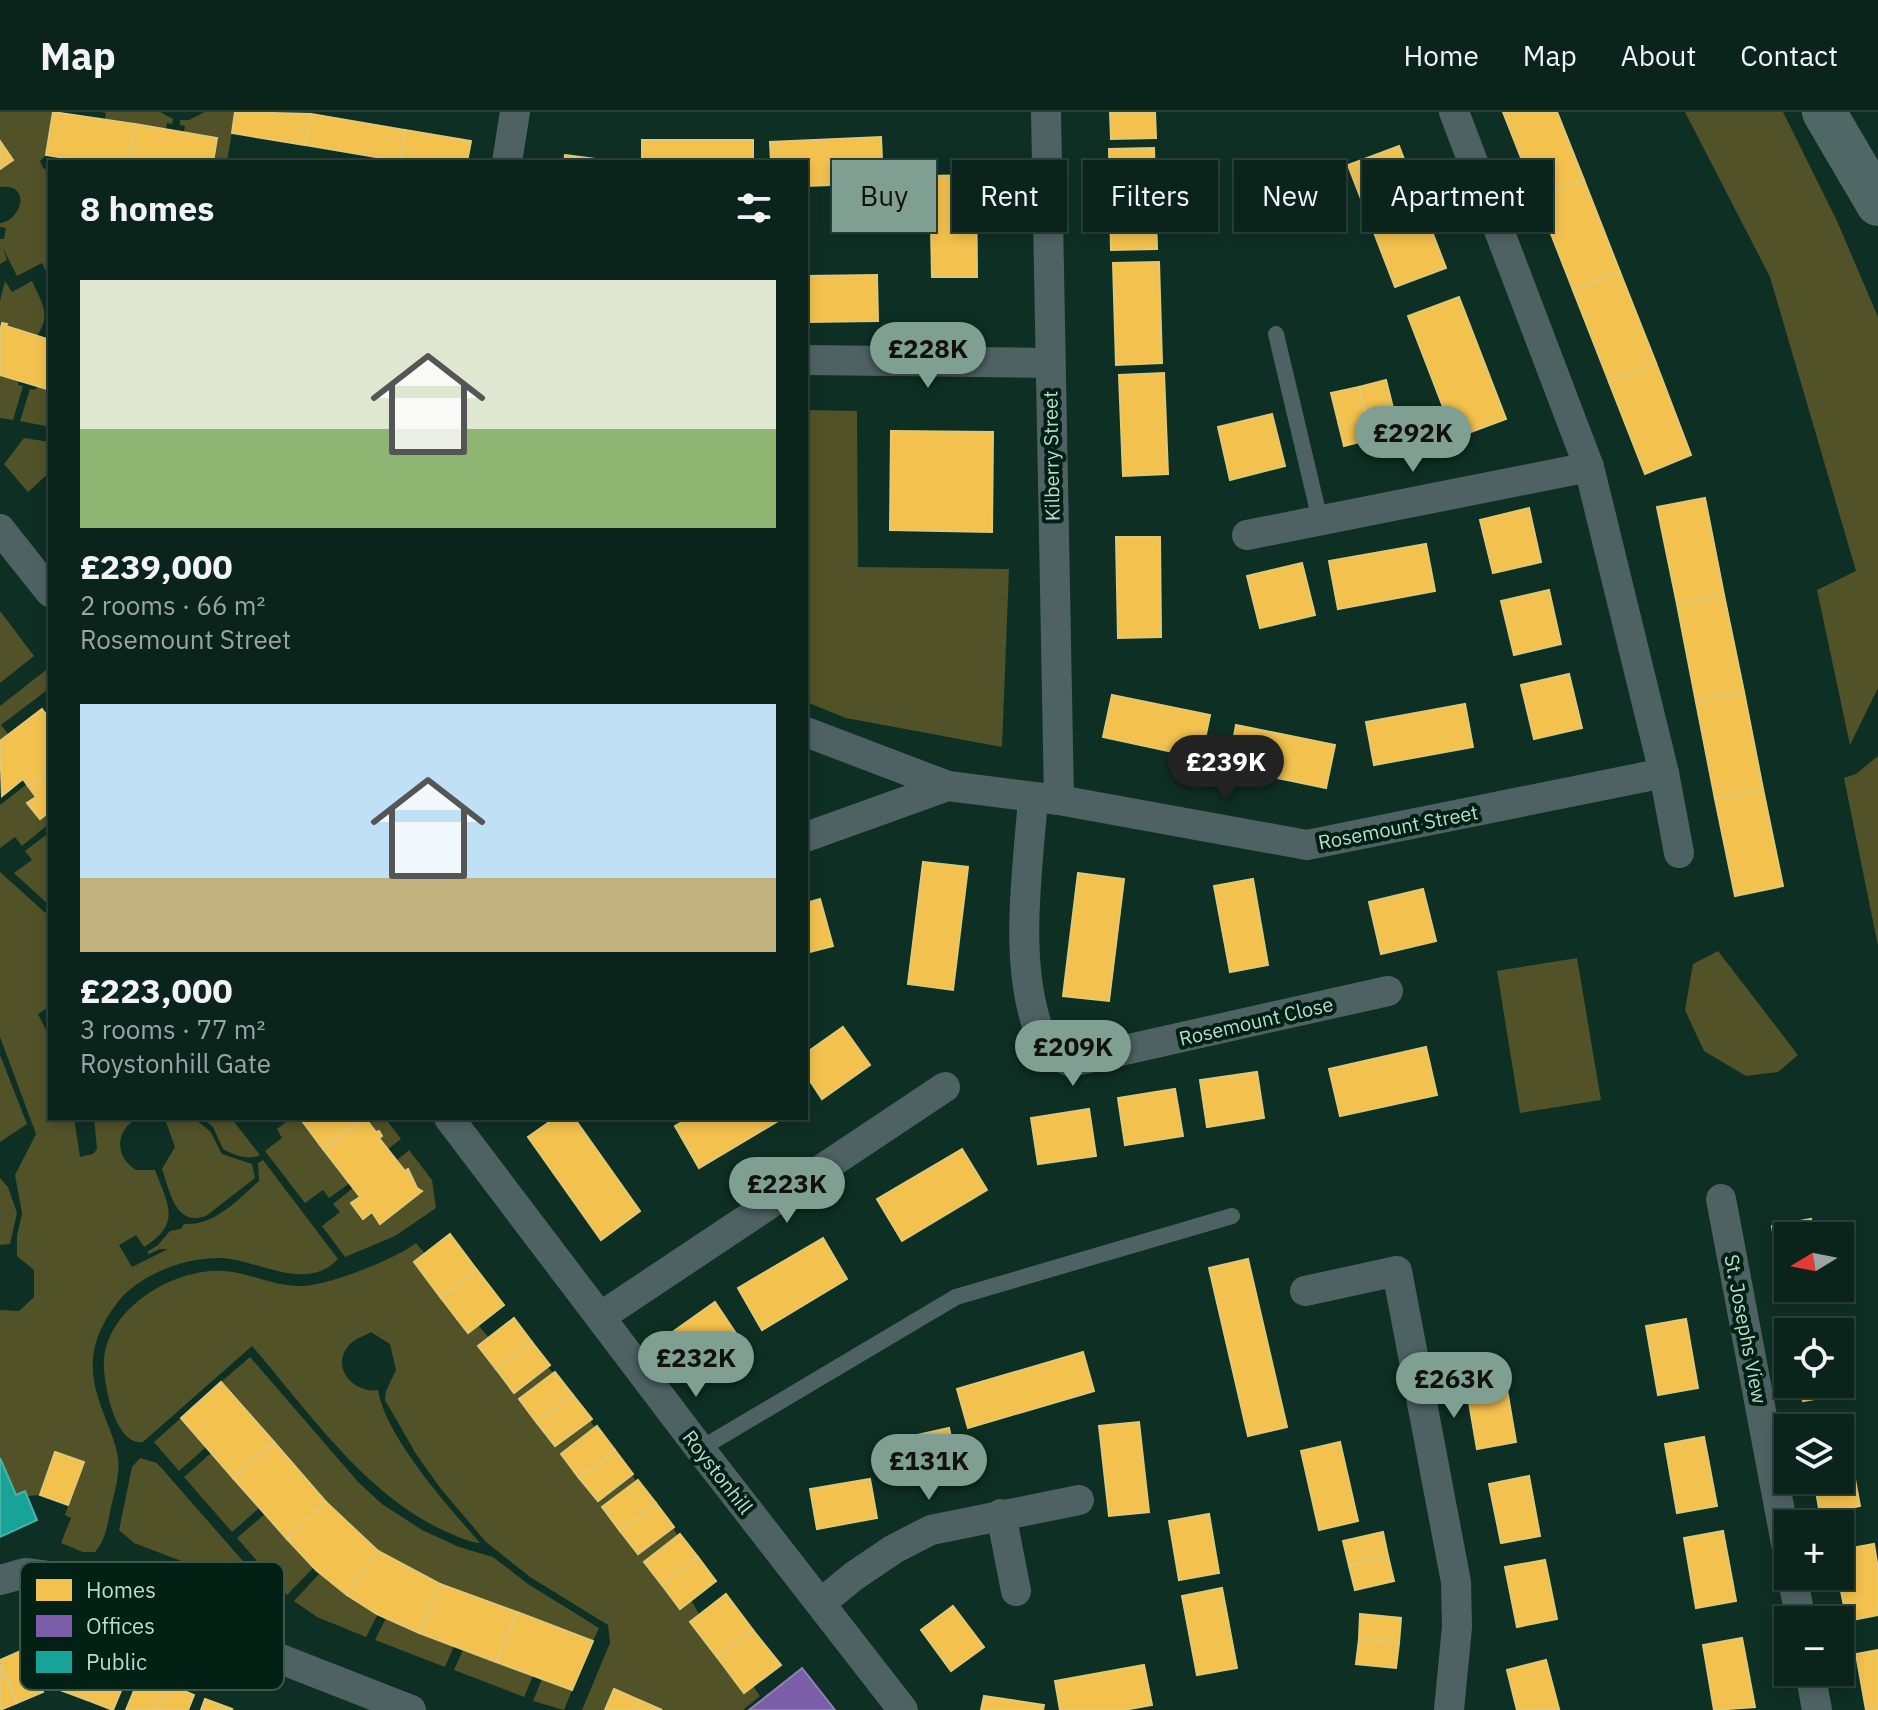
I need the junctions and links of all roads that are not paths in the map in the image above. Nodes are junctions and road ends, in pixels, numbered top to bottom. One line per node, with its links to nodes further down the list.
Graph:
1 (515, 112): 6 (street)
2 (1046, 112): 11 (street, Kilberry Street)
3 (1454, 112): 12 (street)
4 (1824, 112): 8 (highway)
5 (1851, 112): 7 (highway)
6 (507, 160)
7 (1878, 175)
8 (1878, 204)
9 (1276, 334): 13 (lane)
10 (808, 360): 11 (street)
11 (1049, 363): 20 (street, Kilberry Street)
12 (1589, 467): 13 (street); 18 (street)
13 (1320, 520): 15 (street)
14 (0, 529): 16 (street)
15 (1247, 535)
16 (45, 573)
17 (808, 733): 19 (street)
18 (1664, 773): 20 (street, Rosemount Street); 22 (street)
19 (948, 786): 20 (street, Rosemount Street); 21 (street, Rosemount Street)
20 (1046, 799): 23 (street, Rosemount Close)
21 (808, 836)
22 (1679, 853)
23 (1388, 991)
24 (945, 1087): 29 (street)
25 (451, 1120): 29 (street, Roystonhill)
26 (1721, 1199): 32 (street, St. Josephs View)
27 (1232, 1216): 30 (lane)
28 (1305, 1291): 42 (street)
29 (600, 1317): 30 (street, Roystonhill)
30 (700, 1449): 37 (street, Roystonhill)
31 (1079, 1500): 33 (street)
32 (1780, 1510)
33 (1001, 1514): 36 (street); 37 (street)
34 (20, 1574): 35 (street)
35 (0, 1580)
36 (1016, 1591)
37 (821, 1603): 41 (street, Roystonhill)
38 (284, 1660): 40 (street)
39 (1813, 1686): 43 (street)
40 (411, 1710)
41 (903, 1710)
42 (1449, 1710)
43 (1817, 1710)

